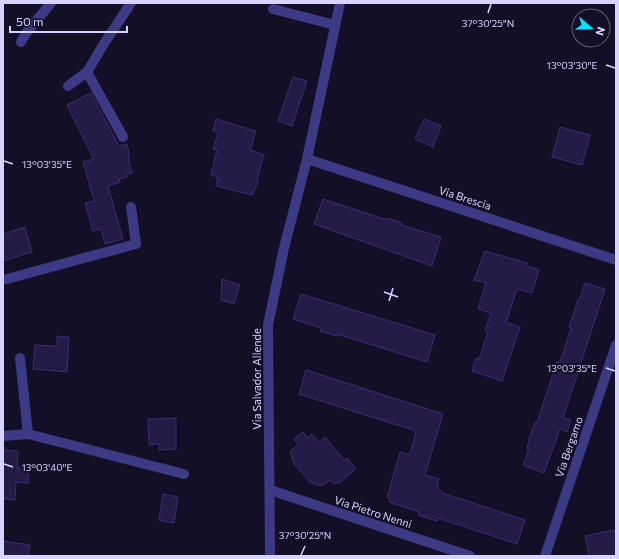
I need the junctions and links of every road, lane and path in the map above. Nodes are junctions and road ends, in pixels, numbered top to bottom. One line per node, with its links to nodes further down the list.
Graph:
1 (51, 3): 6 (street)
2 (131, 3): 7 (street)
3 (340, 3): 5 (street, Via Salvador Allende)
4 (273, 9): 5 (street)
5 (335, 25): 10 (street, Via Salvador Allende)
6 (21, 42)
7 (87, 72): 8 (street); 9 (street)
8 (68, 86)
9 (123, 136)
10 (307, 159): 12 (street, Via Brescia); 19 (street, Via Salvador Allende)
11 (131, 206): 13 (street)
12 (616, 260)
13 (3, 280)
14 (616, 345): 22 (street, Via Bergamo)
15 (20, 358): 16 (street)
16 (28, 434): 17 (street); 18 (street)
17 (3, 436)
18 (184, 474)
19 (270, 490): 20 (street, Via Salvador Allende); 21 (street, Via Pietro Nenni)
20 (270, 556)
21 (470, 556)
22 (545, 556)

